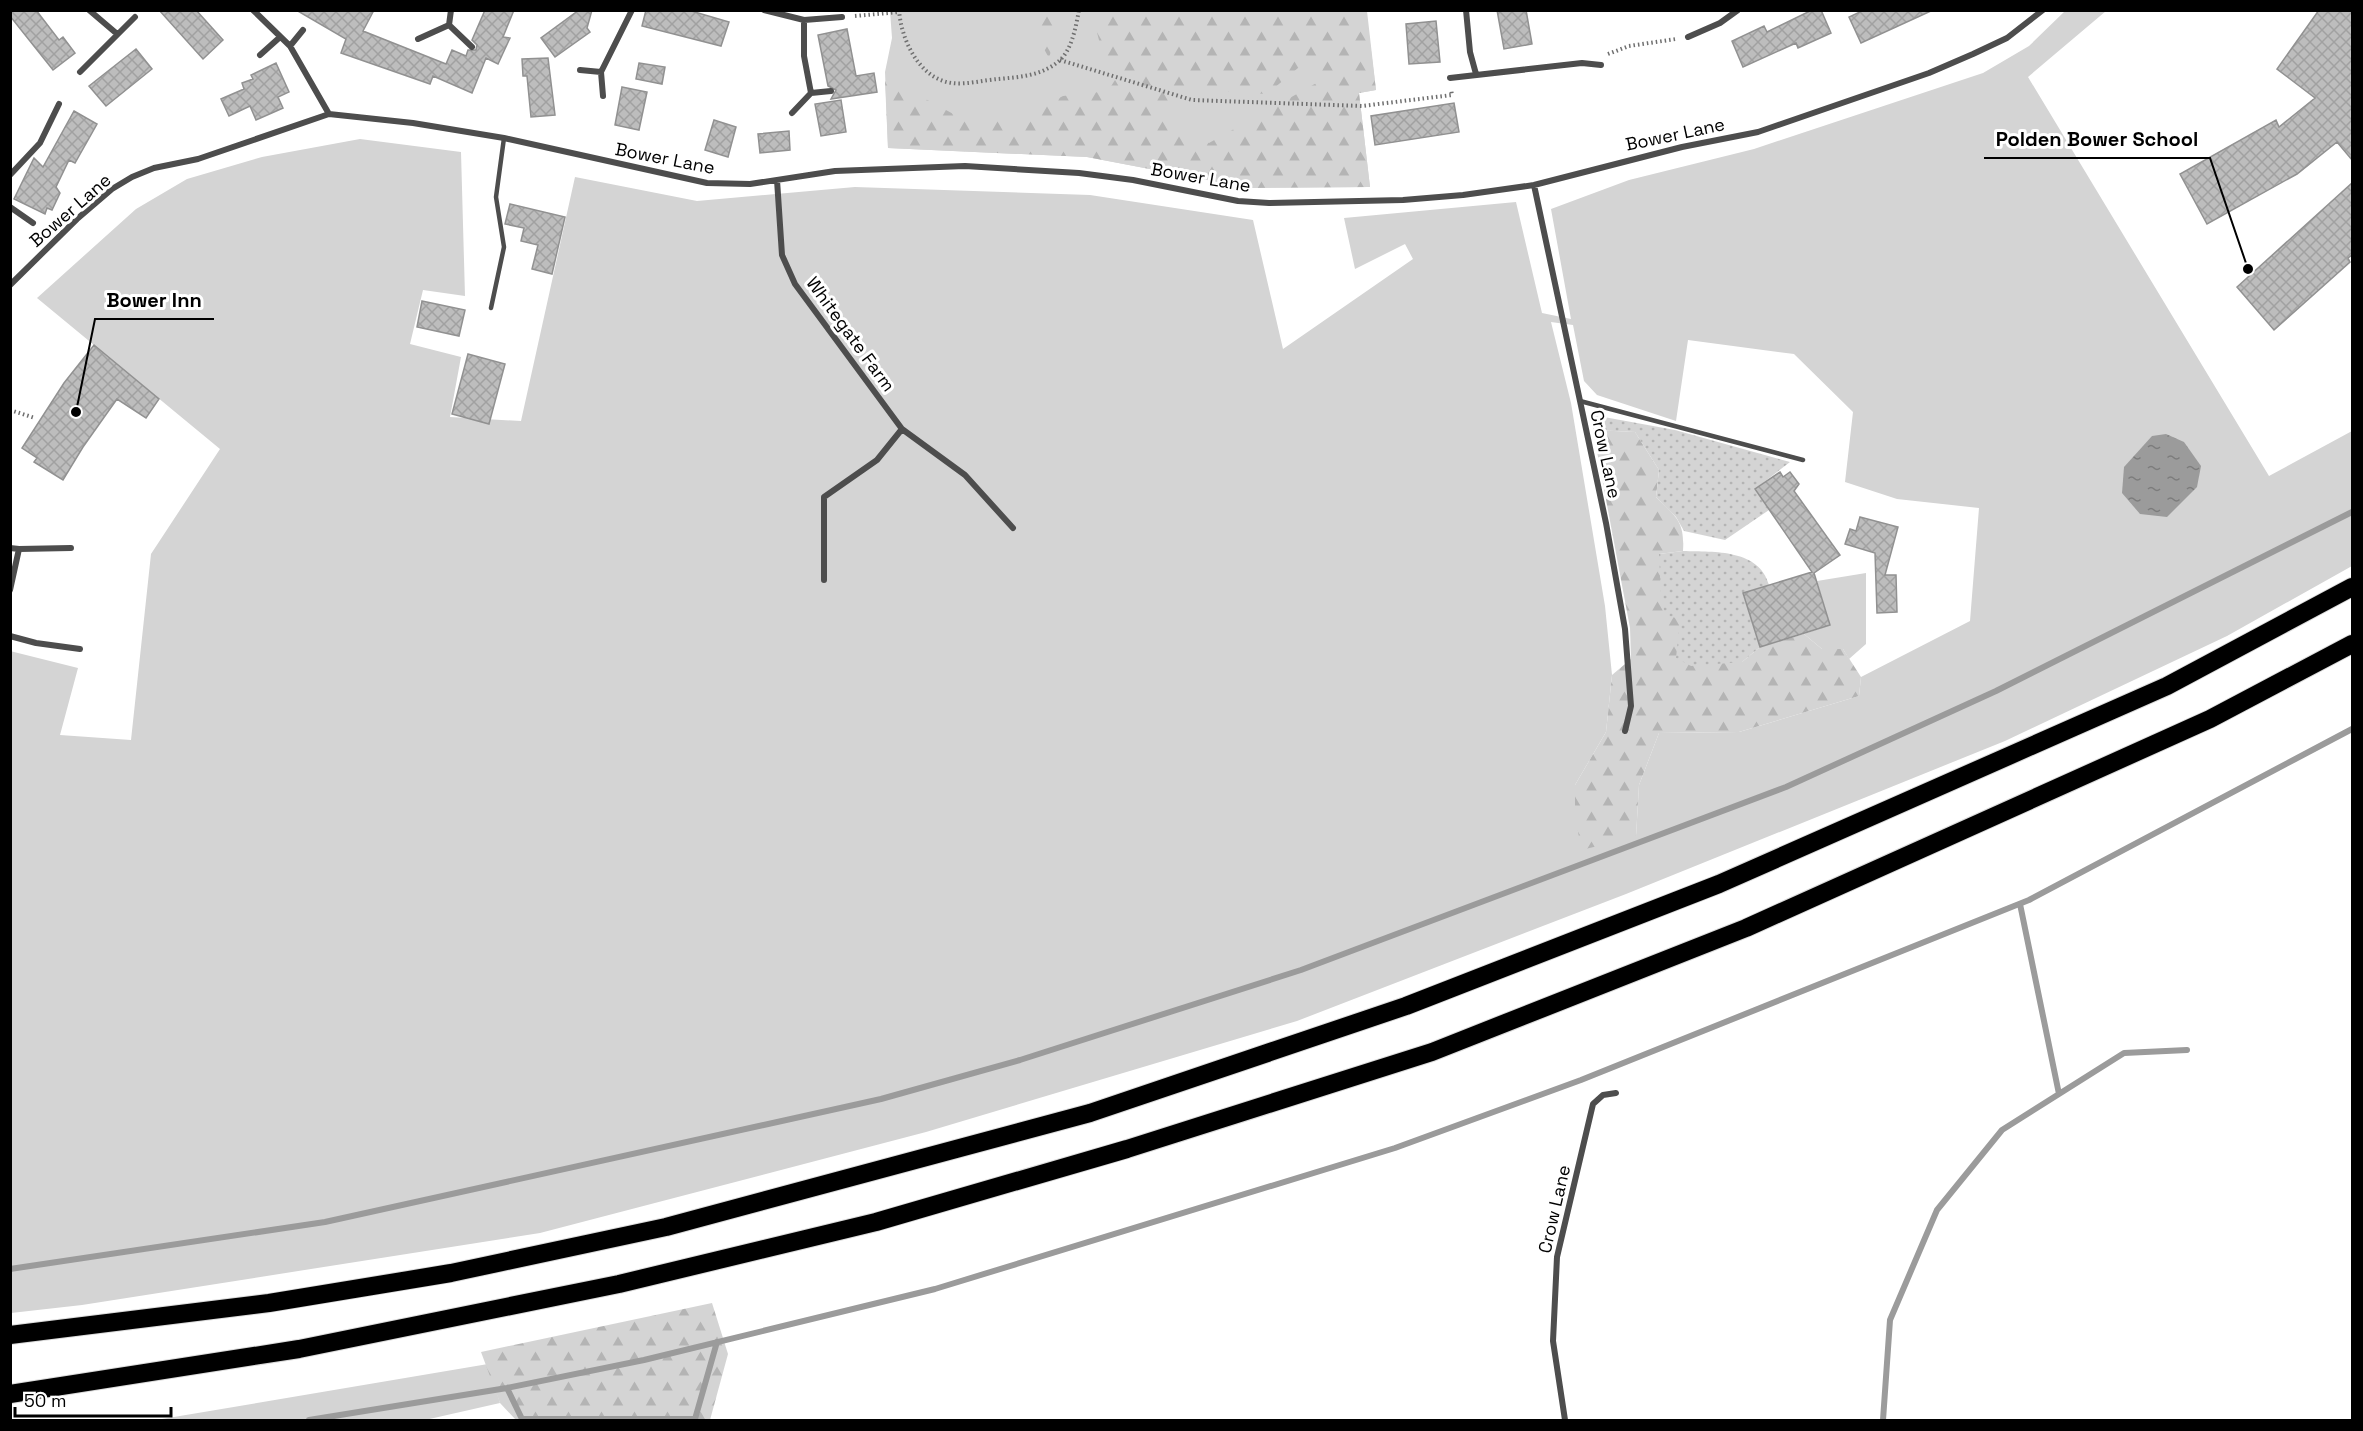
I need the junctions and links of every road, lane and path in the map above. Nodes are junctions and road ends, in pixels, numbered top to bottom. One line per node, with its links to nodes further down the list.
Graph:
1 (89, 10): 16 (street)
2 (253, 10): 18 (street)
3 (452, 10): 14 (street)
4 (632, 10): 28 (street)
5 (764, 10): 13 (street)
6 (1079, 10): 23 (path)
7 (1466, 10): 29 (street)
8 (1738, 10): 17 (street)
9 (2043, 10): 40 (street, Bower Lane)
10 (899, 11): 12 (path); 23 (path)
11 (135, 17): 16 (street)
12 (842, 17): 13 (street)
13 (804, 20): 32 (street)
14 (449, 25): 19 (street); 21 (street)
15 (303, 30): 20 (street)
16 (116, 33): 27 (street)
17 (1688, 37): 24 (path)
18 (279, 38): 20 (street); 22 (street)
19 (418, 39)
20 (290, 46): 36 (street)
21 (471, 47)
22 (260, 55)
23 (1060, 60): 30 (path)
24 (1582, 63): 25 (street); 29 (street)
25 (1601, 65)
26 (580, 70): 28 (street)
27 (80, 72)
28 (601, 72): 33 (street)
29 (1476, 74): 30 (street)
30 (1450, 78)
31 (831, 91): 32 (street)
32 (811, 93): 35 (street)
33 (603, 96)
34 (59, 104): 38 (street)
35 (792, 113)
36 (328, 114): 37 (street, Bower Lane); 43 (street, Bower Lane)
37 (504, 138): 39 (street, Bower Lane); 44 (lane)
38 (10, 175)
39 (777, 180): 40 (street, Bower Lane); 48 (street, Whitegate Farm)
40 (1534, 185): 45 (street, Crow Lane)
41 (10, 207): 42 (street)
42 (33, 223)
43 (10, 285)
44 (491, 308)
45 (1579, 401): 49 (lane); 60 (street, Crow Lane)
46 (10, 410): 47 (path)
47 (35, 418)
48 (902, 429): 50 (street, Whitegate Farm); 54 (street)
49 (1803, 460)
50 (1013, 528)
51 (10, 548): 53 (street)
52 (71, 548): 53 (street)
53 (19, 549): 56 (street)
54 (825, 580)
55 (2352, 587): 62 (highway)
56 (10, 590)
57 (10, 636): 59 (street)
58 (2352, 644): 63 (highway)
59 (80, 649)
60 (1625, 731)
61 (1616, 1093): 64 (street, Crow Lane)
62 (10, 1335)
63 (10, 1394)
64 (1564, 1420)

